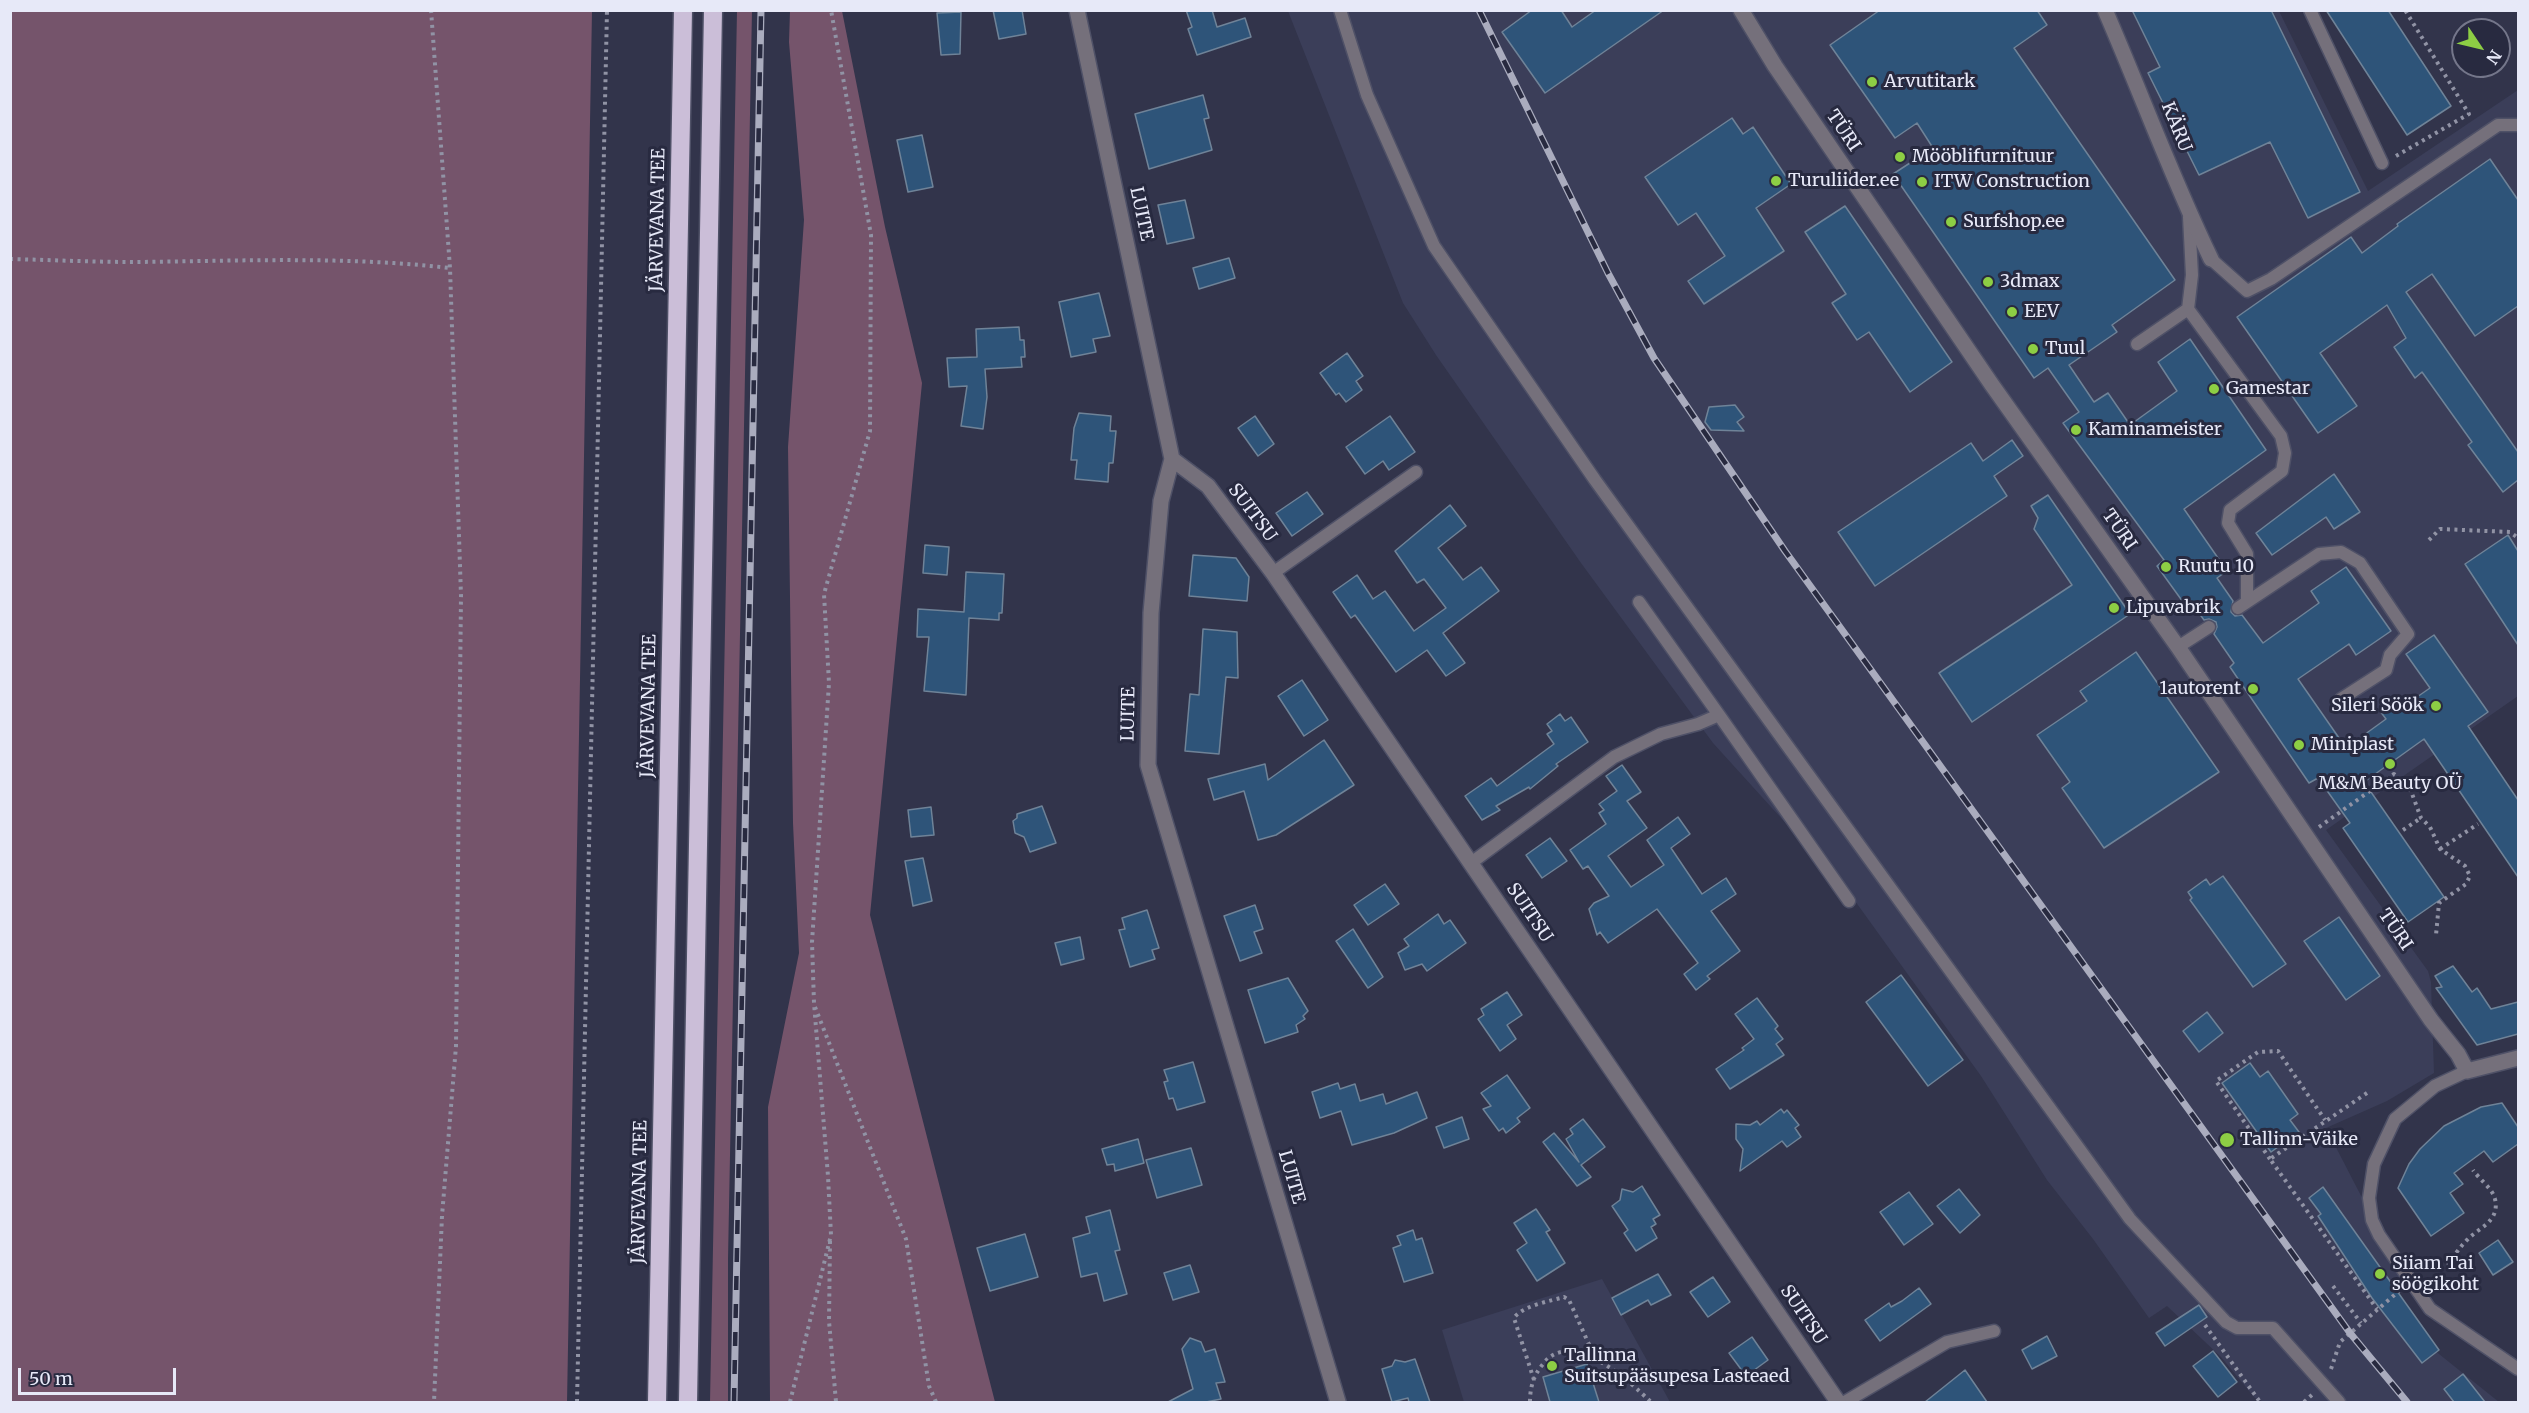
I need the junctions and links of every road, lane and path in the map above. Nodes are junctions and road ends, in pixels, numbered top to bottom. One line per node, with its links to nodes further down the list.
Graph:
1 (431, 10): 17 (path)
2 (607, 10): 59 (path)
3 (683, 10): 60 (highway, JÄRVEVANA TEE)
4 (713, 10): 61 (highway)
5 (831, 10): 38 (path)
6 (1077, 10): 20 (street, LUITE)
7 (1340, 10): 49 (lane)
8 (2104, 10): 14 (street, KÄRU)
9 (2310, 10): 13 (lane)
10 (2405, 10): 13 (path)
11 (1747, 13): 27 (street, TÜRI)
12 (2518, 125): 16 (lane)
13 (2382, 163)
14 (2189, 213): 16 (street, KÄRU); 18 (lane)
15 (10, 259): 17 (path)
16 (2211, 259)
17 (450, 268): 58 (path)
18 (2188, 309): 19 (lane); 28 (lane)
19 (2137, 344)
20 (1172, 459): 24 (street, SUITSU); 65 (street, LUITE)
21 (1416, 472): 24 (lane)
22 (2518, 538): 23 (path)
23 (2429, 540)
24 (1274, 573): 35 (street, SUITSU)
25 (1639, 602): 29 (lane)
26 (2209, 627): 27 (lane)
27 (2178, 647): 33 (street, TÜRI)
28 (2341, 699)
29 (1719, 715): 35 (lane); 36 (lane)
30 (2421, 818): 32 (path); 33 (path); 34 (path)
31 (2478, 824): 34 (path)
32 (2403, 830)
33 (2307, 837): 40 (street, TÜRI)
34 (2440, 849): 37 (path)
35 (1471, 863): 68 (street, SUITSU)
36 (1849, 901)
37 (2436, 935)
38 (814, 1003): 45 (path); 64 (path)
39 (2518, 1058): 40 (street)
40 (2467, 1071): 55 (lane)
41 (2367, 1093): 42 (path)
42 (2325, 1120): 43 (path); 43 (path)
43 (2270, 1159): 50 (path)
44 (2473, 1170): 46 (path)
45 (831, 1235): 62 (path); 63 (path)
46 (2424, 1267)
47 (2333, 1286): 51 (path)
48 (2401, 1288): 50 (path)
49 (2206, 1304): 70 (path); 72 (lane)
50 (2377, 1309): 51 (path)
51 (2361, 1323): 53 (path)
52 (1994, 1331): 69 (lane)
53 (2338, 1348)
54 (1596, 1360): 56 (path); 56 (path); 67 (path)
55 (2518, 1369)
56 (1534, 1380): 66 (path)
57 (2313, 1395): 71 (path)
58 (434, 1402)
59 (577, 1402)
60 (657, 1402)
61 (688, 1402)
62 (790, 1402)
63 (836, 1402)
64 (936, 1402)
65 (1338, 1402)
66 (1530, 1402)
67 (1651, 1402)
68 (1838, 1402)
69 (1845, 1402)
70 (2260, 1402)
71 (2304, 1402)
72 (2339, 1402)

